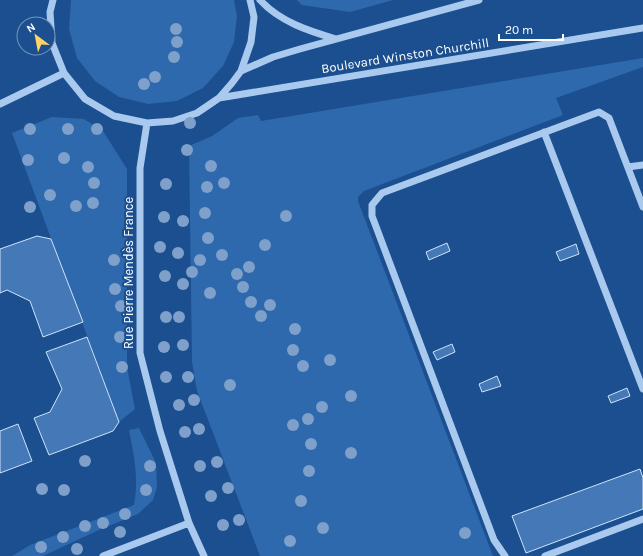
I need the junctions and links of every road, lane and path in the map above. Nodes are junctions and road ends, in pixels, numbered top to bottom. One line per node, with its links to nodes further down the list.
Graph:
1 (53, 0): 8 (street)
2 (250, 0): 7 (street)
3 (260, 0): 6 (street, Boulevard Winston Churchill)
4 (480, 0): 6 (street, Boulevard Winston Churchill)
5 (643, 28): 9 (street, Boulevard Winston Churchill)
6 (336, 40): 7 (street, Boulevard Winston Churchill)
7 (241, 71): 9 (street)
8 (64, 72): 10 (street); 11 (street)
9 (219, 98): 11 (street)
10 (0, 104)
11 (147, 123): 18 (street, Rue Pierre Mendès France)
12 (544, 132): 14 (street); 16 (street); 21 (street)
13 (643, 165): 14 (street)
14 (628, 167): 15 (street)
15 (643, 207)
16 (643, 389)
17 (643, 519): 22 (street)
18 (189, 523): 19 (street); 20 (street, Rue Pierre Mendès France)
19 (103, 556)
20 (204, 556)
21 (504, 556)
22 (545, 556)

